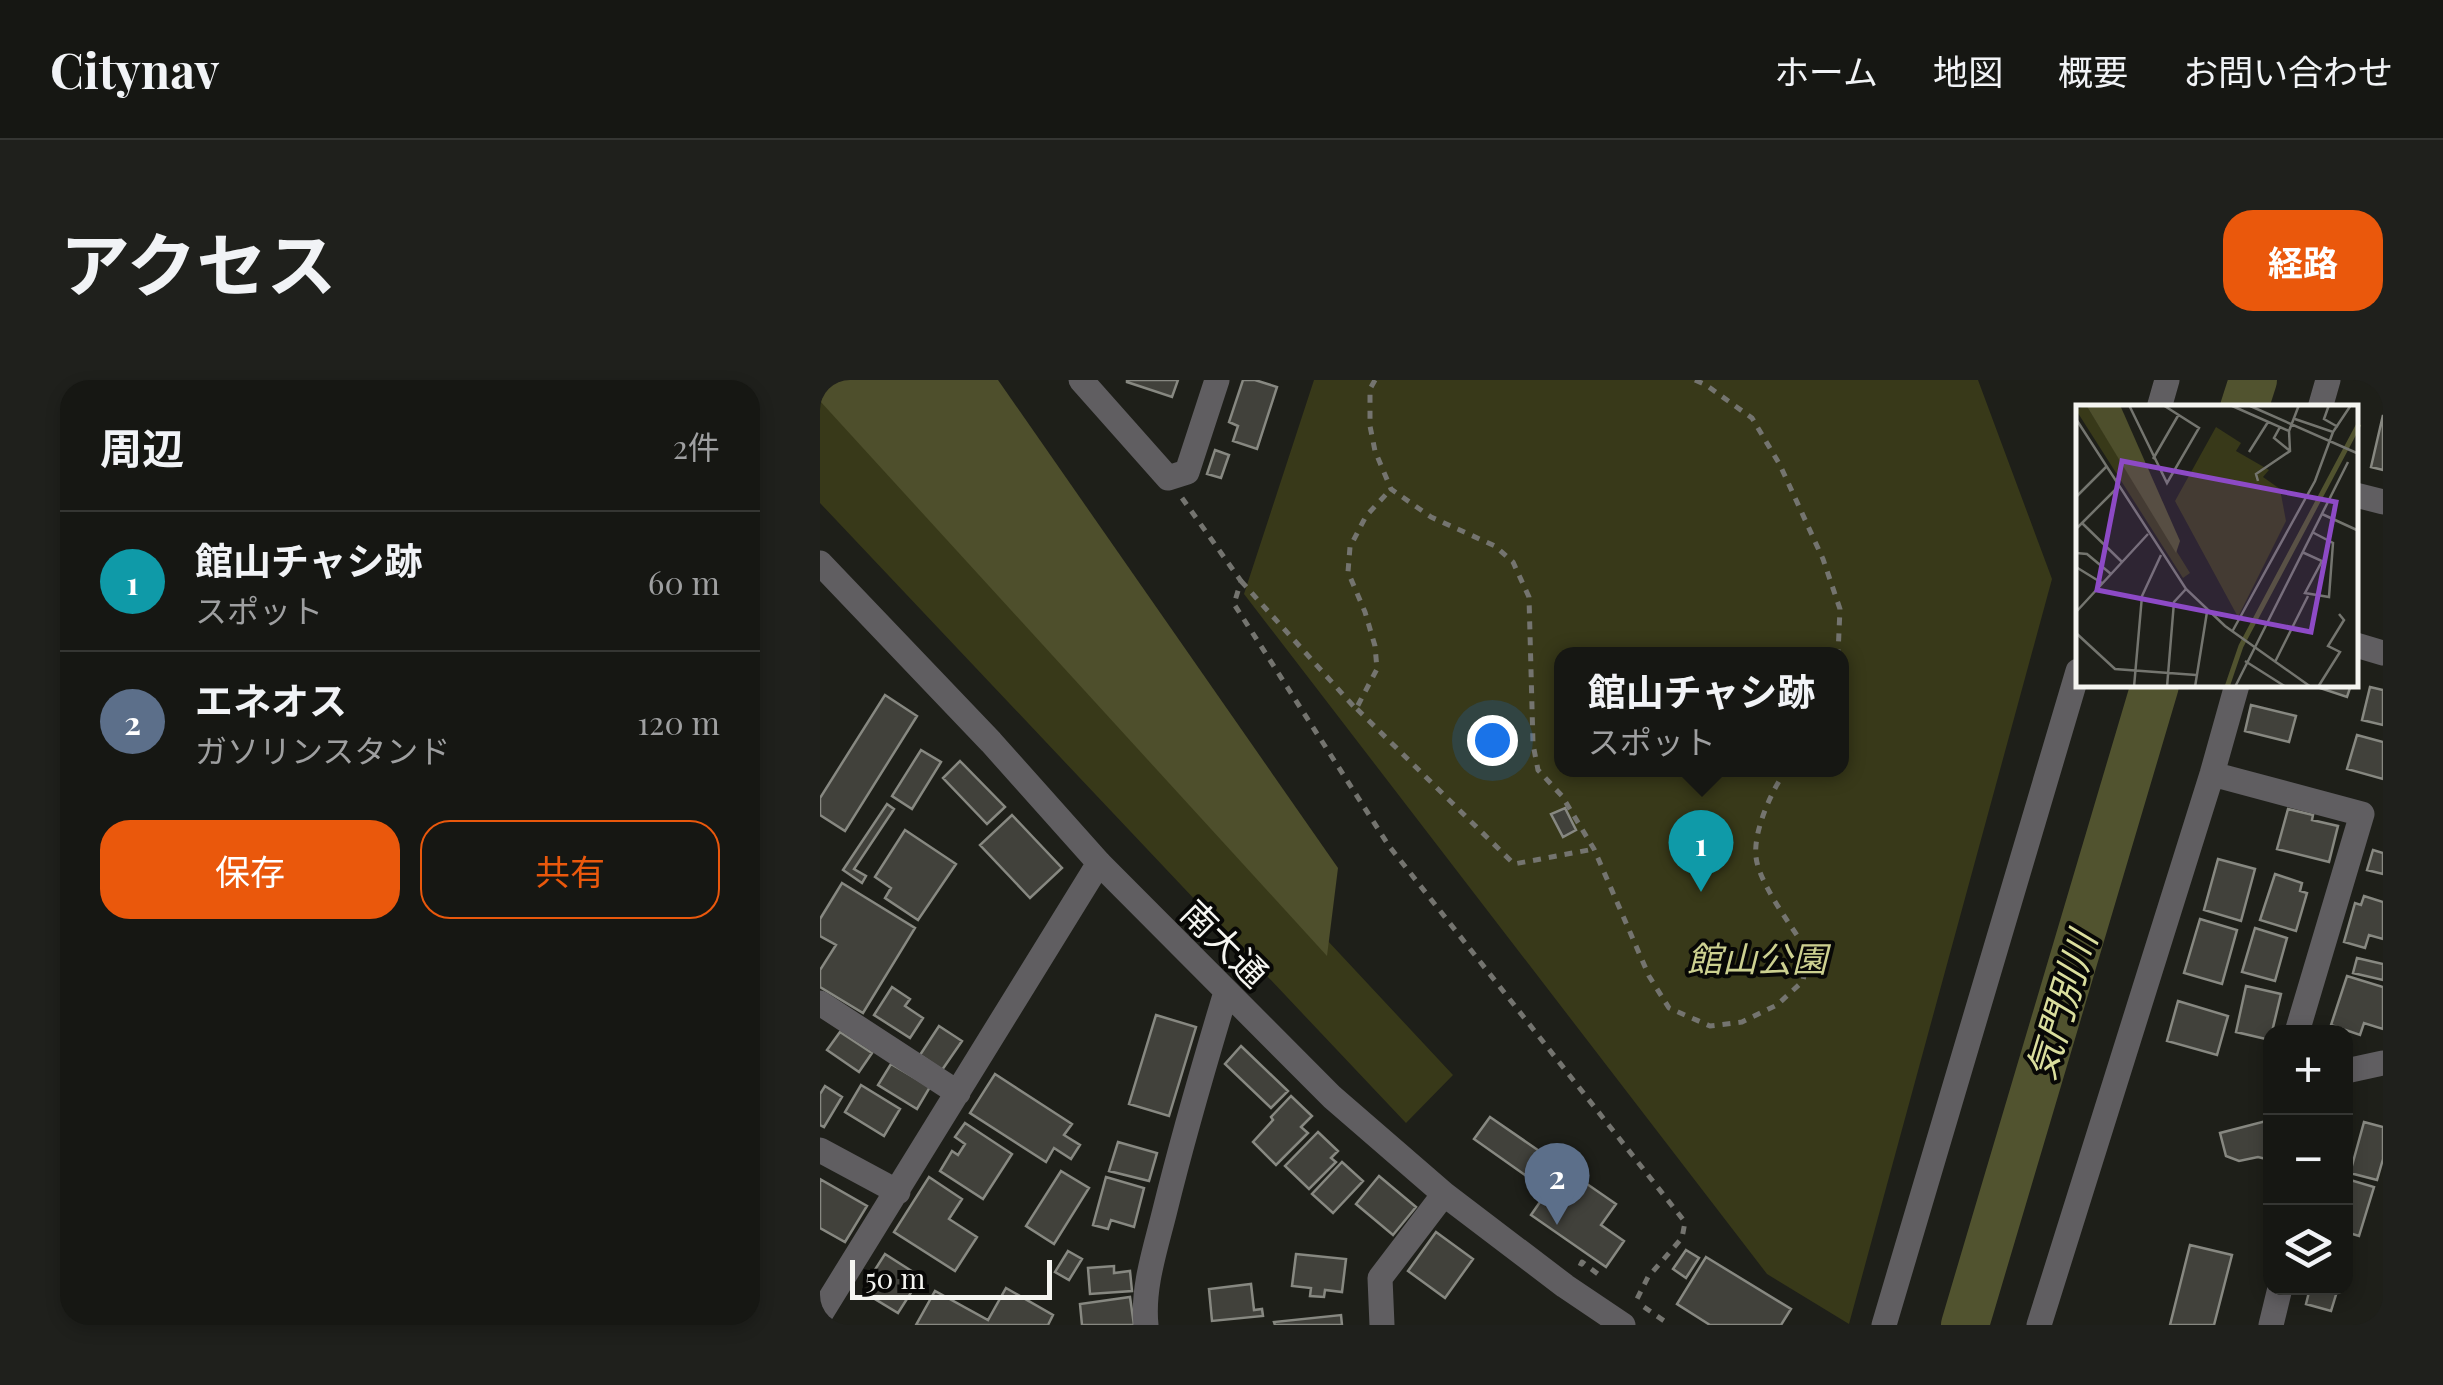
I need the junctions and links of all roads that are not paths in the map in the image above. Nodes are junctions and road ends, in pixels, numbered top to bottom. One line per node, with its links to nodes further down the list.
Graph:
1 (1081, 380): 2 (street)
2 (1216, 380)
3 (2167, 380): 5 (street)
4 (2328, 380): 6 (street)
5 (2160, 405)
6 (2321, 405)
7 (2358, 496): 8 (street)
8 (2383, 502)
9 (822, 571): 15 (street, 南大通)
10 (2358, 646): 11 (street)
11 (2383, 653)
12 (2076, 679): 32 (street)
13 (2236, 688): 14 (street)
14 (2212, 774): 18 (street); 33 (street)
15 (1099, 863): 16 (street, 南大通); 21 (street)
16 (1226, 992): 24 (street, 南大通); 29 (street)
17 (820, 1003): 21 (street)
18 (2298, 1025)
19 (2383, 1063): 20 (street)
20 (2353, 1070)
21 (958, 1093): 23 (street)
22 (820, 1150): 23 (street)
23 (898, 1192): 26 (street)
24 (1444, 1194): 30 (street); 31 (street, 南大通)
25 (820, 1268): 26 (street)
26 (847, 1271): 28 (street)
27 (2278, 1295): 34 (street)
28 (820, 1316)
29 (1146, 1325)
30 (1382, 1325)
31 (1623, 1325)
32 (1884, 1325)
33 (2039, 1325)
34 (2270, 1325)

